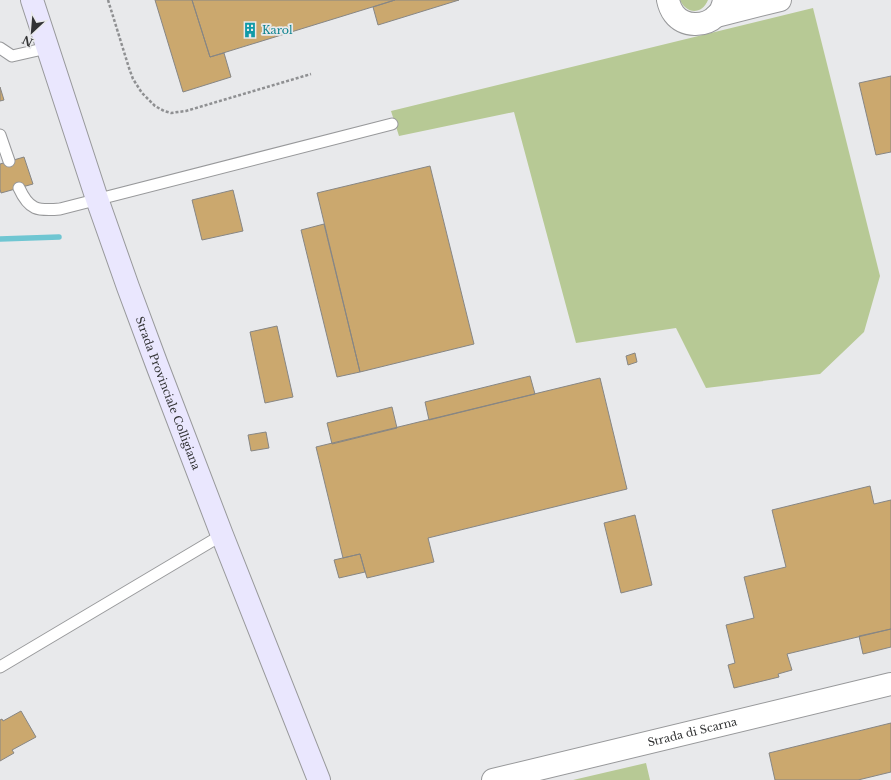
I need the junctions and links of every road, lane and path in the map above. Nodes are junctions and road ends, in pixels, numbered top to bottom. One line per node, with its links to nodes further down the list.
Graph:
1 (32, 0): 7 (main road, Strada Provinciale Colligiana)
2 (108, 0): 8 (path)
3 (668, 0): 5 (street)
4 (780, 0): 5 (street)
5 (720, 8)
6 (0, 48): 7 (lane)
7 (47, 48): 13 (main road, Strada Provinciale Colligiana)
8 (311, 74)
9 (392, 124): 13 (lane)
10 (0, 135): 11 (lane)
11 (9, 161)
12 (19, 188): 13 (lane)
13 (97, 199): 14 (main road, Strada Provinciale Colligiana)
14 (222, 535): 15 (lane); 17 (main road, Strada Provinciale Colligiana)
15 (0, 667)
16 (891, 684): 18 (street, Strada di Scarna)
17 (319, 780)
18 (493, 780)

